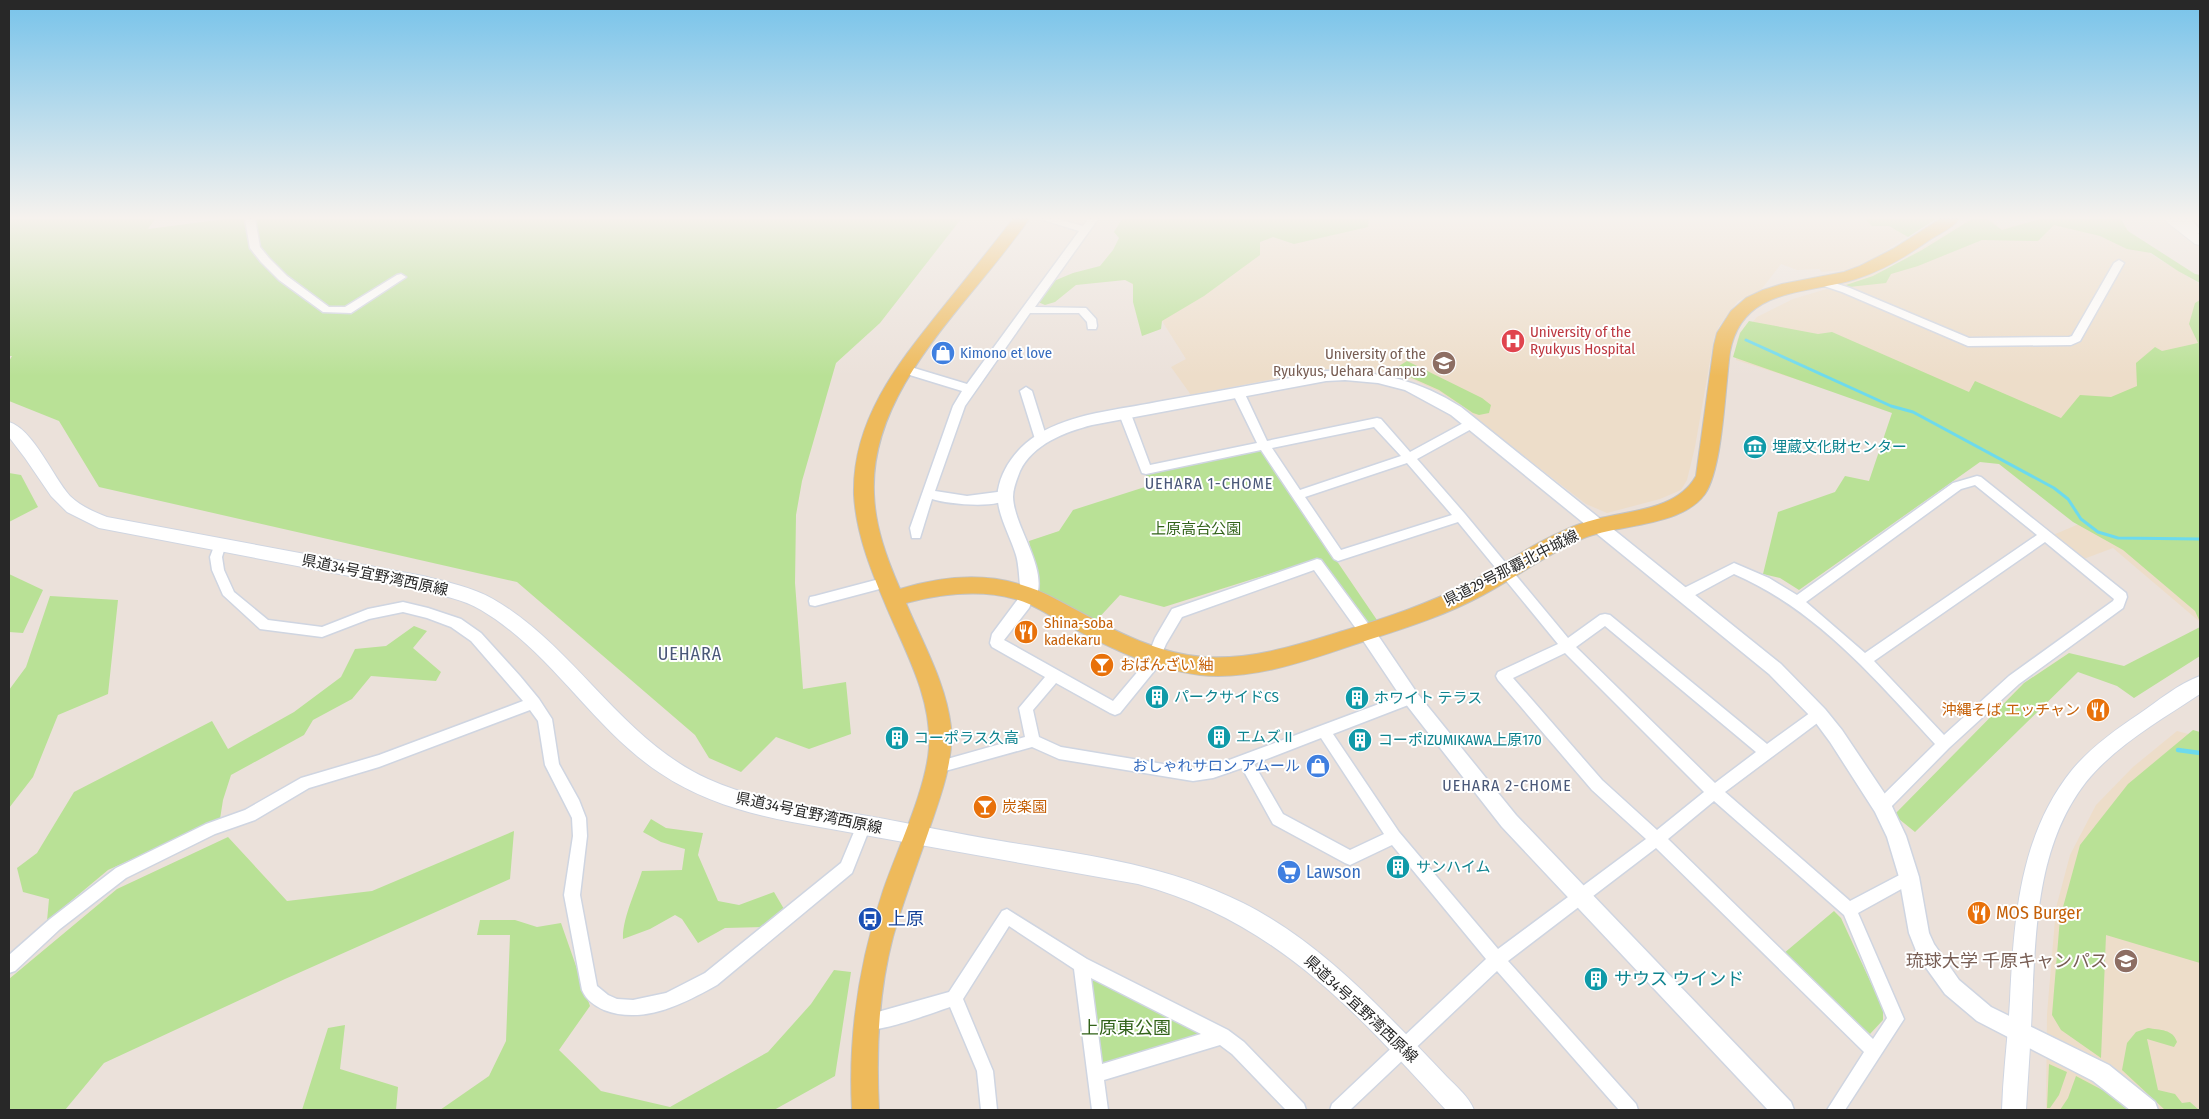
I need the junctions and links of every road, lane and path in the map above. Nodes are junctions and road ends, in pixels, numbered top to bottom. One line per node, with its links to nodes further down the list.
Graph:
1 (276, 271): 6 (street)
2 (980, 271): 10 (main road)
3 (1055, 271): 8 (street)
4 (1864, 271): 7 (main road, 県道29号那覇北中城線)
5 (2114, 271): 7 (street)
6 (401, 277)
7 (1819, 281): 24 (main road, 県道29号那覇北中城線)
8 (1026, 310): 9 (street); 11 (street)
9 (1092, 326)
10 (904, 369): 11 (street); 29 (main road)
11 (969, 389): 20 (street)
12 (1026, 391): 17 (street)
13 (1238, 392): 14 (street); 15 (street); 18 (street)
14 (1125, 414): 17 (street); 18 (street)
15 (1471, 424): 19 (street); 24 (street)
16 (9, 428): 27 (main road, 県道34号宜野湾西原線)
17 (1041, 439): 21 (street)
18 (1263, 444): 19 (street); 22 (street)
19 (1410, 458): 22 (street); 23 (street)
20 (929, 494): 21 (street); 25 (street)
21 (1005, 496): 30 (street)
22 (1298, 496): 23 (street)
23 (1461, 517): 28 (street)
24 (1599, 526): 28 (main road, 県道29号那覇北中城線); 31 (street)
25 (916, 535)
26 (2045, 536): 33 (street); 37 (street); 45 (street)
27 (220, 544): 41 (street); 51 (main road, 県道34号宜野湾西原線)
28 (1508, 572): 34 (main road, 県道29号那覇北中城線); 35 (street)
29 (890, 591): 30 (main road, 県道29号那覇北中城線); 32 (street); 48 (main road)
30 (1029, 595): 36 (main road, 県道29号那覇北中城線); 38 (street)
31 (1683, 595): 33 (street); 42 (street)
32 (815, 601)
33 (1798, 601): 37 (street)
34 (1367, 633): 36 (main road, 県道29号那覇北中城線); 36 (street); 40 (street)
35 (1567, 646): 46 (street); 49 (street); 54 (street)
36 (1154, 657): 38 (street)
37 (1865, 660): 45 (street)
38 (1055, 675): 44 (street)
39 (2200, 684): 63 (main road)
40 (1411, 698): 43 (street); 56 (street)
41 (534, 703): 51 (street); 59 (street)
42 (1818, 714): 46 (street); 50 (street)
43 (1323, 730): 47 (street); 53 (street)
44 (1033, 741): 47 (street); 48 (street)
45 (1944, 744): 50 (street)
46 (1766, 752): 49 (street)
47 (1245, 761): 53 (street)
48 (938, 767): 52 (main road)
49 (1714, 792): 54 (street); 57 (street)
50 (1882, 806): 55 (street)
51 (864, 825): 52 (main road, 県道34号宜野湾西原線)
52 (915, 836): 62 (main road); 65 (main road, 県道34号宜野湾西原線)
53 (1394, 837): 58 (street)
54 (1657, 839): 56 (street); 66 (street)
55 (1910, 877): 57 (street); 63 (street)
56 (1579, 895): 58 (street); 75 (street)
57 (1849, 910): 66 (street)
58 (1497, 960): 65 (street); 74 (street)
59 (9, 965)
60 (1081, 965): 61 (street); 64 (street); 67 (street)
61 (954, 998): 62 (street); 69 (street)
62 (866, 1023): 68 (main road)
63 (2020, 1032): 77 (main road); 78 (street)
64 (1222, 1036): 67 (street); 71 (street)
65 (1405, 1048): 72 (street); 73 (main road, 県道34号宜野湾西原線)
66 (1873, 1050): 76 (street)
67 (1094, 1075): 70 (street)
68 (865, 1110)
69 (989, 1110)
70 (1100, 1110)
71 (1298, 1110)
72 (1338, 1110)
73 (1462, 1110)
74 (1630, 1110)
75 (1784, 1110)
76 (1835, 1110)
77 (2014, 1110)
78 (2147, 1110)

